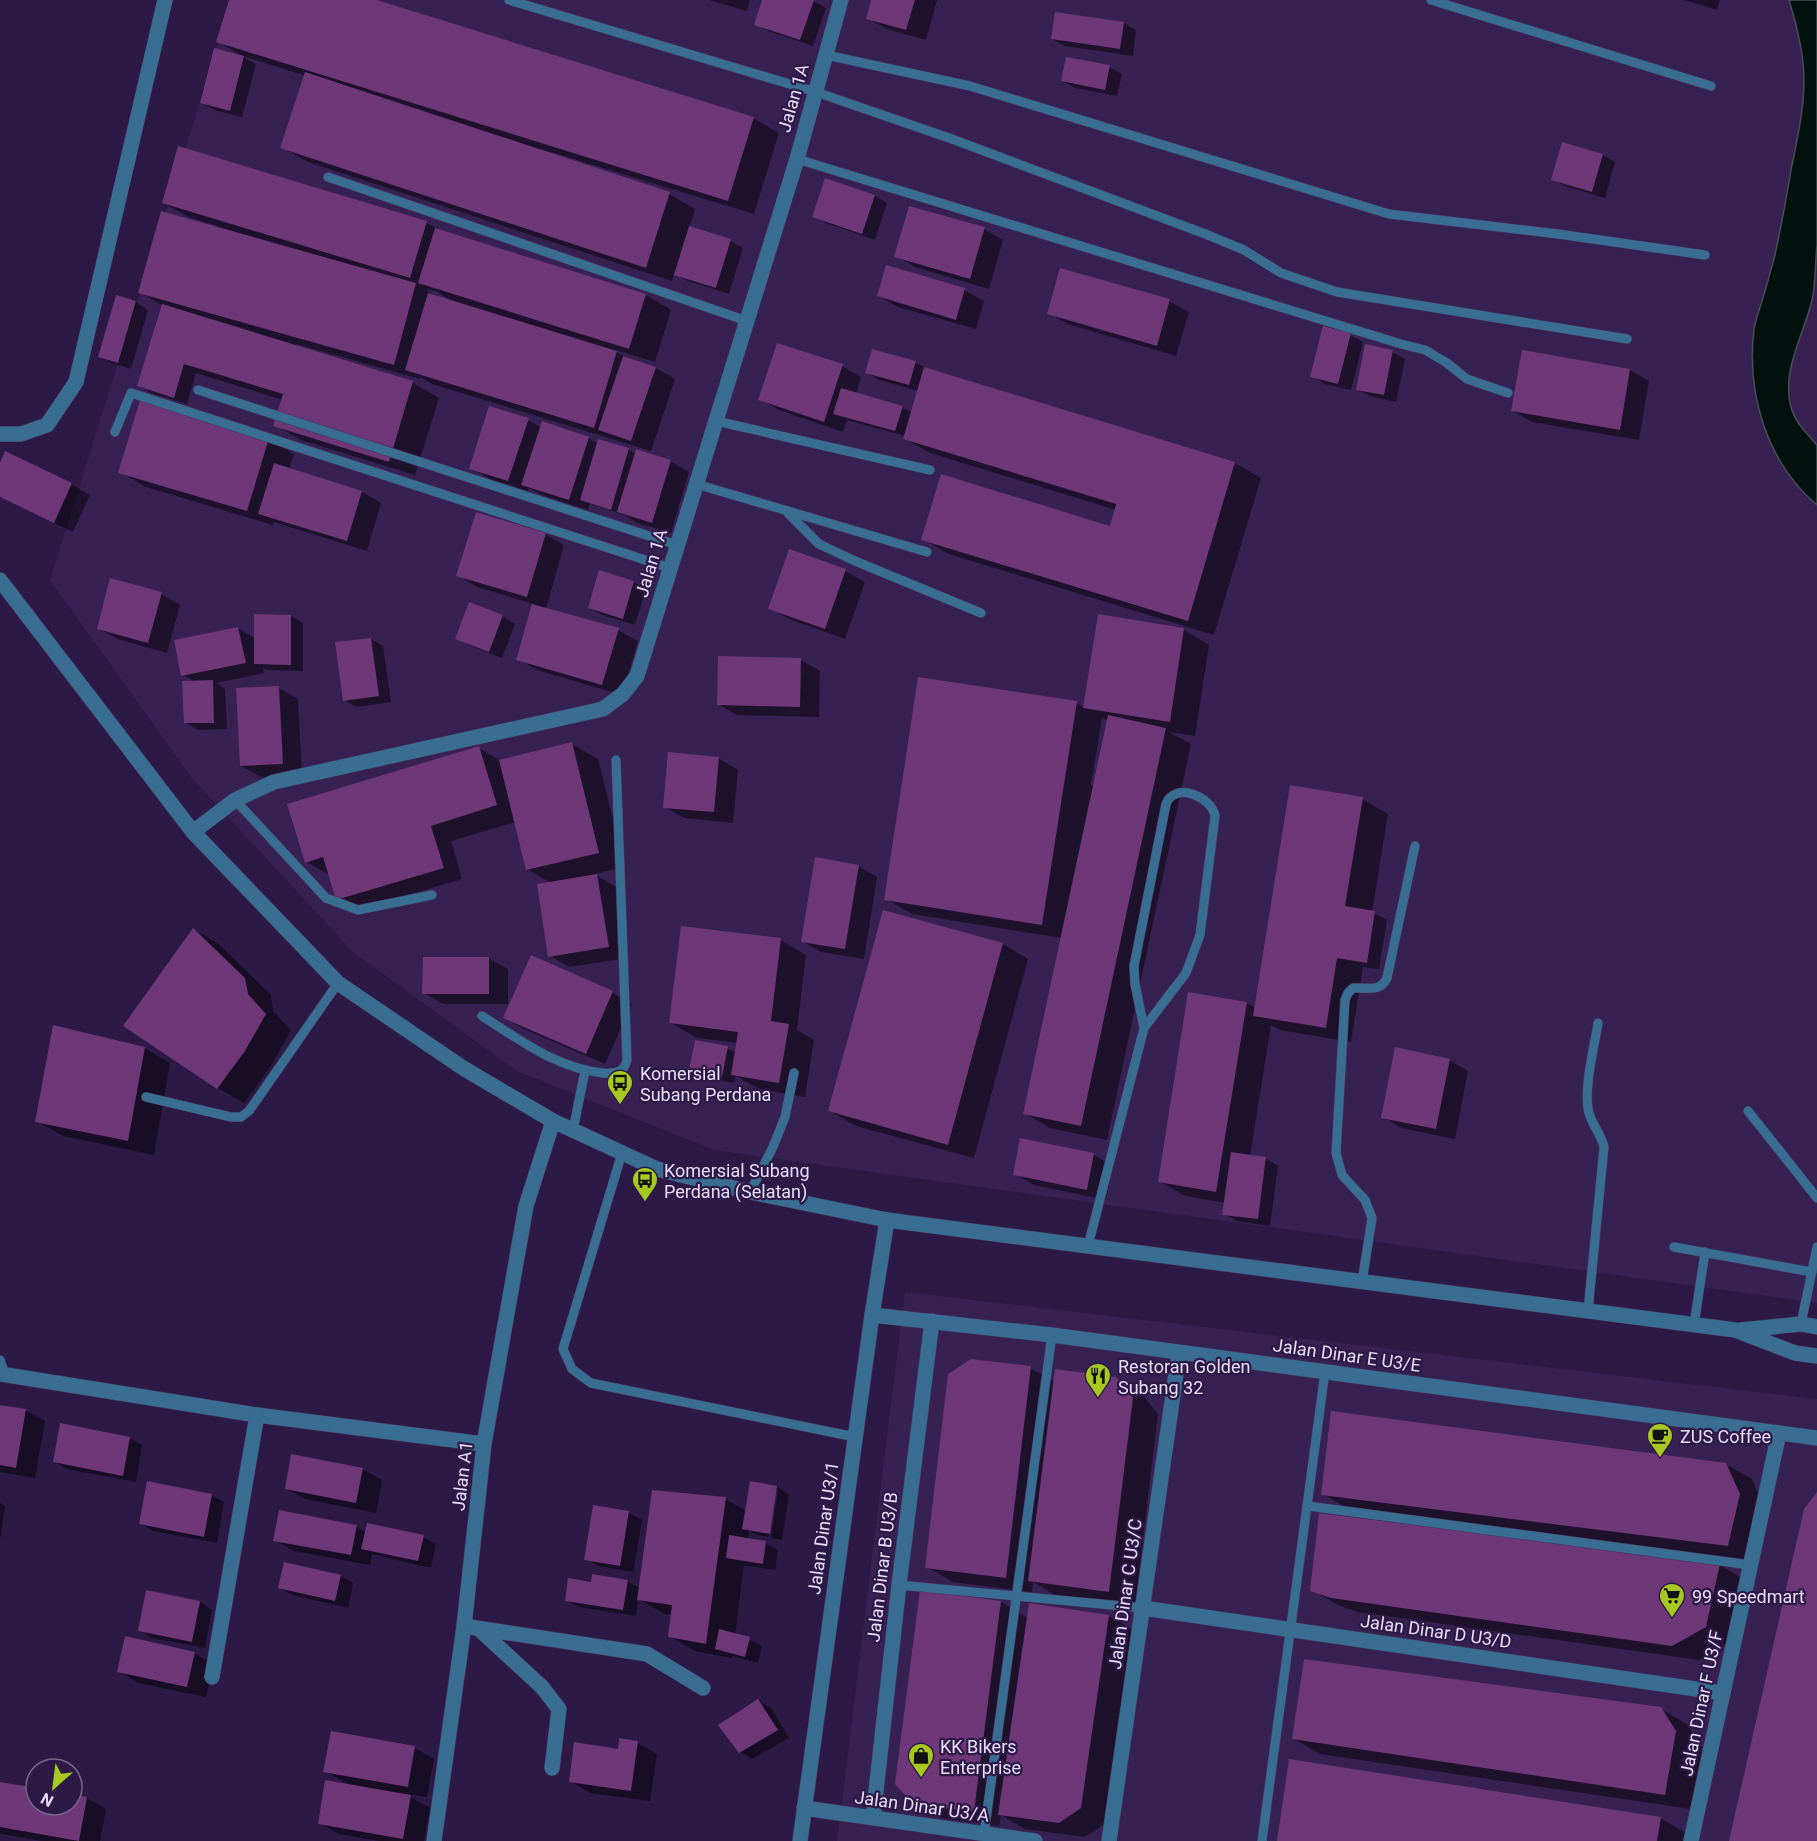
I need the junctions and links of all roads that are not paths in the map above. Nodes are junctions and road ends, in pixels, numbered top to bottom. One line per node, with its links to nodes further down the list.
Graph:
1 (165, 0): 17 (street)
2 (509, 0): 7 (lane)
3 (841, 0): 5 (street, Jalan 1A)
4 (1431, 0): 6 (lane)
5 (826, 55): 7 (street, Jalan 1A); 10 (lane)
6 (1711, 86)
7 (816, 92): 8 (street, Jalan 1A); 12 (lane)
8 (797, 159): 11 (street, Jalan 1A); 14 (lane)
9 (328, 177): 11 (lane)
10 (1705, 255)
11 (747, 321): 15 (street, Jalan 1A)
12 (1626, 339)
13 (198, 390): 21 (lane)
14 (1508, 393)
15 (716, 421): 18 (lane); 19 (street, Jalan 1A)
16 (115, 432): 23 (lane)
17 (0, 434)
18 (930, 470)
19 (696, 484): 20 (lane); 21 (street, Jalan 1A)
20 (787, 511): 22 (lane); 25 (lane)
21 (677, 544): 23 (street, Jalan 1A)
22 (927, 552)
23 (670, 568): 27 (street, Jalan 1A)
24 (0, 580): 28 (street)
25 (981, 613)
26 (615, 760): 35 (lane)
27 (235, 800): 28 (street, Jalan 1A); 30 (lane)
28 (193, 832): 31 (street)
29 (1415, 846): 50 (lane)
30 (432, 895)
31 (339, 983): 37 (lane); 39 (street)
32 (482, 1016): 35 (lane)
33 (1598, 1023): 51 (lane)
34 (1144, 1028): 34 (lane); 45 (lane)
35 (585, 1071): 40 (lane)
36 (794, 1073): 42 (lane)
37 (146, 1097)
38 (1748, 1111): 43 (lane)
39 (553, 1121): 40 (street); 68 (street, Jalan A1)
40 (573, 1130): 41 (street)
41 (622, 1153): 42 (street); 66 (lane)
42 (750, 1192): 44 (street)
43 (1817, 1198)
44 (888, 1220): 45 (street); 52 (street, Jalan Dinar U3/1)
45 (1088, 1246): 50 (street)
46 (1674, 1247): 48 (lane)
47 (1817, 1247): 49 (lane)
48 (1705, 1252): 49 (lane); 55 (lane)
49 (1812, 1272): 54 (lane)
50 (1362, 1282): 51 (street)
51 (1588, 1311): 55 (street)
52 (872, 1315): 53 (street, Jalan Dinar E U3/E); 66 (street, Jalan Dinar U3/1)
53 (932, 1321): 58 (street, Jalan Dinar E U3/E); 71 (street, Jalan Dinar B U3/B)
54 (1801, 1324): 56 (street); 57 (street)
55 (1694, 1325): 57 (street)
56 (1817, 1327)
57 (1735, 1330): 60 (street)
58 (1052, 1335): 59 (street, Jalan Dinar E U3/E); 72 (lane)
59 (1179, 1353): 62 (street, Jalan Dinar E U3/E); 73 (street, Jalan Dinar C U3/C)
60 (1817, 1356)
61 (0, 1360): 63 (lane)
62 (1325, 1372): 65 (street, Jalan Dinar E U3/E); 69 (lane)
63 (3, 1375): 64 (street)
64 (256, 1416): 68 (street); 76 (street)
65 (1779, 1433): 67 (street, Jalan Dinar E U3/E); 70 (street, Jalan Dinar F U3/F)
66 (855, 1437): 80 (street, Jalan Dinar U3/1)
67 (1817, 1438)
68 (484, 1444): 74 (street, Jalan A1)
69 (1308, 1506): 70 (lane); 75 (lane)
70 (1750, 1565): 78 (street, Jalan Dinar F U3/F)
71 (899, 1585): 72 (lane); 81 (street, Jalan Dinar B U3/B)
72 (1016, 1596): 73 (lane); 82 (lane)
73 (1143, 1608): 75 (street, Jalan Dinar D U3/D); 86 (street, Jalan Dinar C U3/C)
74 (472, 1628): 77 (street); 79 (street); 83 (street, Jalan A1)
75 (1292, 1630): 78 (street, Jalan Dinar D U3/D); 87 (lane)
76 (212, 1677)
77 (703, 1688)
78 (1723, 1693): 88 (street, Jalan Dinar F U3/F)
79 (552, 1768)
80 (804, 1809): 81 (street, Jalan Dinar U3/A); 84 (street, Jalan Dinar U3/1)
81 (873, 1818): 82 (street, Jalan Dinar U3/A)
82 (984, 1834): 85 (street, Jalan Dinar U3/A)
83 (434, 1841)
84 (800, 1841)
85 (1035, 1841)
86 (1109, 1841)
87 (1262, 1841)
88 (1691, 1841)

